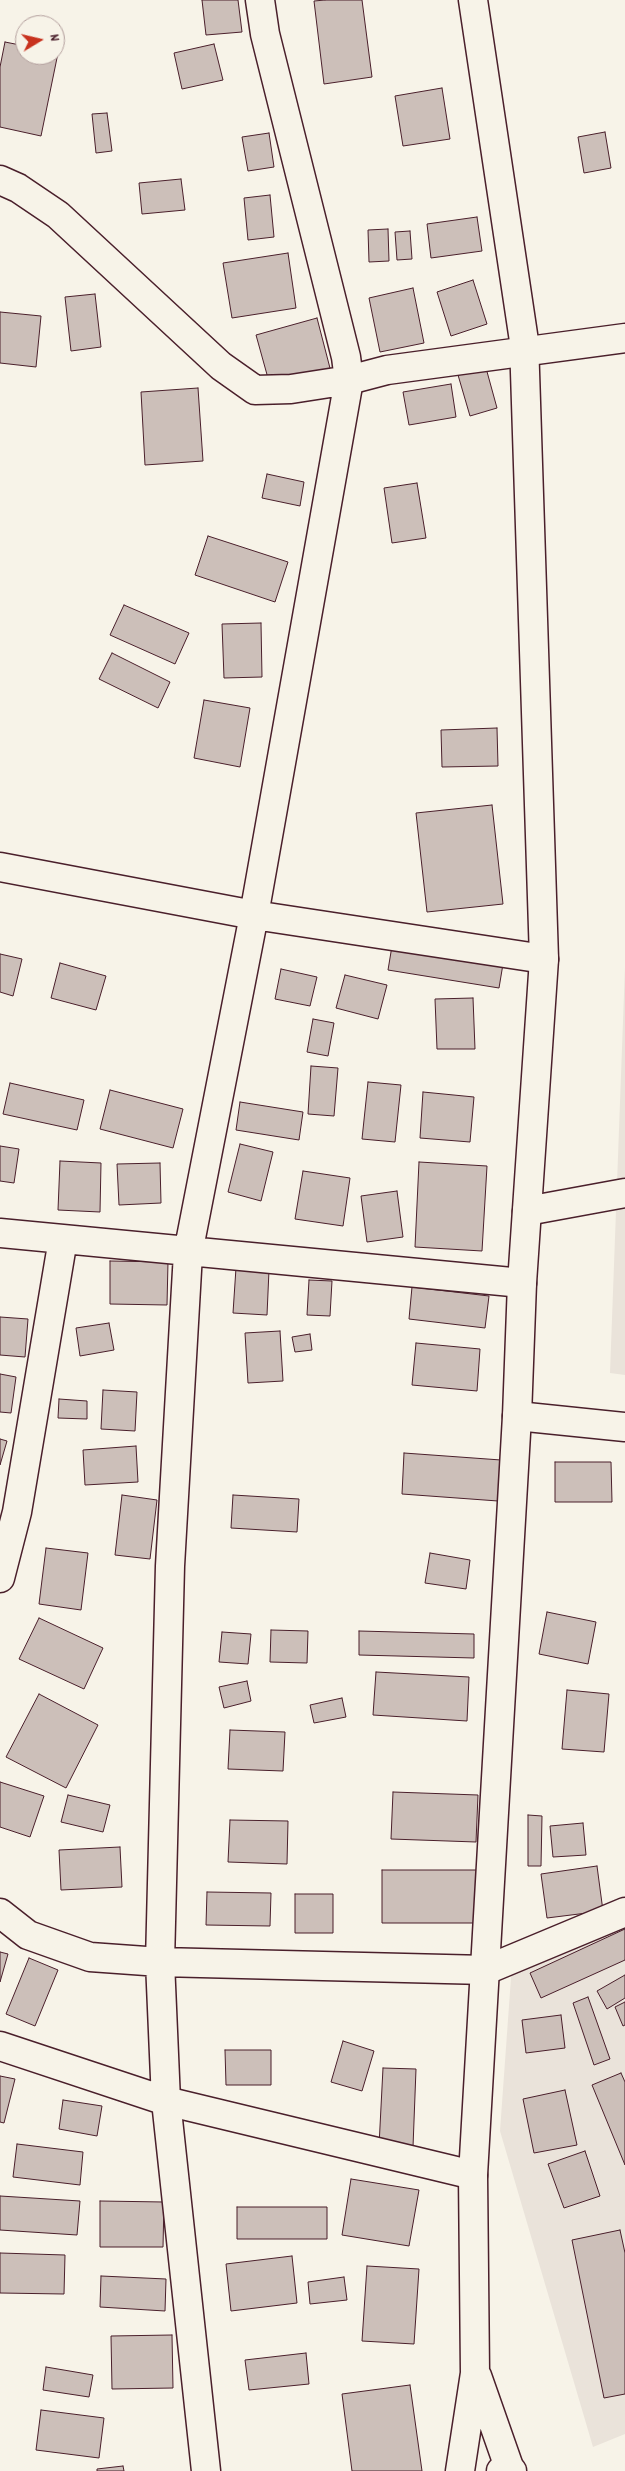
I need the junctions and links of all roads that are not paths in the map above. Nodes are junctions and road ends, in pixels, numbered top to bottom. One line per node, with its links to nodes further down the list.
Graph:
1 (260, 0): 6 (street)
2 (473, 0): 5 (street)
3 (0, 180): 6 (street)
4 (625, 338): 5 (street)
5 (524, 352): 6 (street); 9 (street)
6 (349, 380): 8 (street)
7 (0, 867): 8 (street)
8 (254, 915): 9 (street); 14 (street)
9 (544, 959): 11 (street)
10 (625, 1193): 11 (street)
11 (527, 1211): 15 (street)
12 (0, 1233): 13 (street)
13 (63, 1239): 14 (street); 18 (street)
14 (188, 1252): 15 (street); 21 (street)
15 (522, 1283): 16 (street)
16 (517, 1416): 17 (street); 22 (street)
17 (625, 1427)
18 (0, 1578)
19 (625, 1912): 22 (street)
20 (0, 1913): 21 (street)
21 (160, 1962): 22 (street); 24 (street)
22 (486, 1970): 25 (street)
23 (0, 2046): 24 (street)
24 (166, 2101): 25 (street); 27 (street)
25 (474, 2176): 26 (street)
26 (475, 2372): 28 (street); 29 (street)
27 (206, 2471)
28 (460, 2471)
29 (507, 2471)

